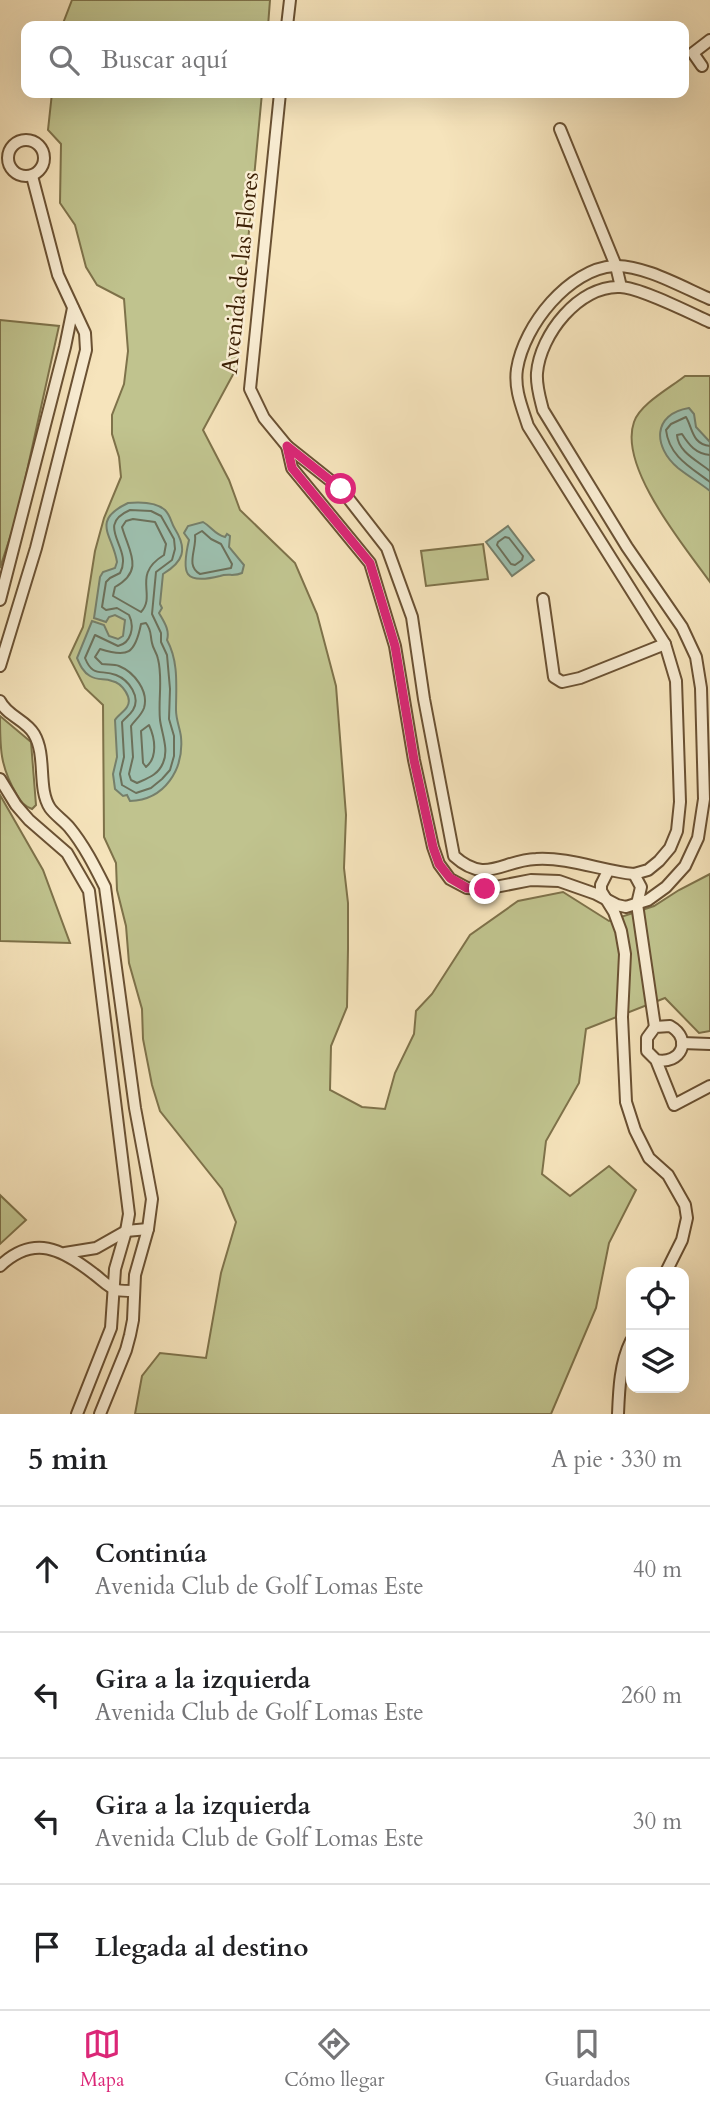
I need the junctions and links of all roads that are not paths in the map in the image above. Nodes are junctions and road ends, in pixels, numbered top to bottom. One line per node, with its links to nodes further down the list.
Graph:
1 (290, 0): 2 (street)
2 (288, 21)
3 (710, 40): 4 (street)
4 (702, 66)
5 (279, 98): 13 (street, Avenida de las Flores)
6 (560, 129): 8 (street)
7 (32, 176): 11 (street)
8 (616, 266): 9 (street); 10 (street); 16 (street)
9 (621, 286): 12 (street); 25 (street)
10 (710, 299)
11 (73, 308): 15 (street); 17 (street)
12 (710, 322)
13 (287, 446): 22 (street); 24 (street)
14 (542, 599): 16 (street)
15 (0, 600)
16 (665, 644): 23 (street)
17 (0, 666)
18 (0, 701): 20 (street)
19 (0, 779): 21 (street)
20 (49, 807): 21 (street); 31 (street)
21 (29, 820): 32 (street)
22 (608, 871): 23 (street); 24 (street)
23 (634, 874): 25 (street)
24 (603, 898): 25 (street); 35 (street)
25 (637, 904): 26 (street)
26 (655, 1027): 27 (street); 29 (street)
27 (682, 1043): 28 (street); 29 (street)
28 (710, 1044)
29 (656, 1060): 30 (street)
30 (710, 1086)
31 (148, 1229): 32 (street); 37 (street)
32 (126, 1231): 33 (street); 36 (street)
33 (65, 1253): 34 (street); 36 (street)
34 (0, 1266)
35 (668, 1267)
36 (115, 1289): 37 (street); 39 (street)
37 (134, 1291): 40 (street)
38 (626, 1351): 41 (street)
39 (77, 1414)
40 (100, 1414)
41 (618, 1414)

